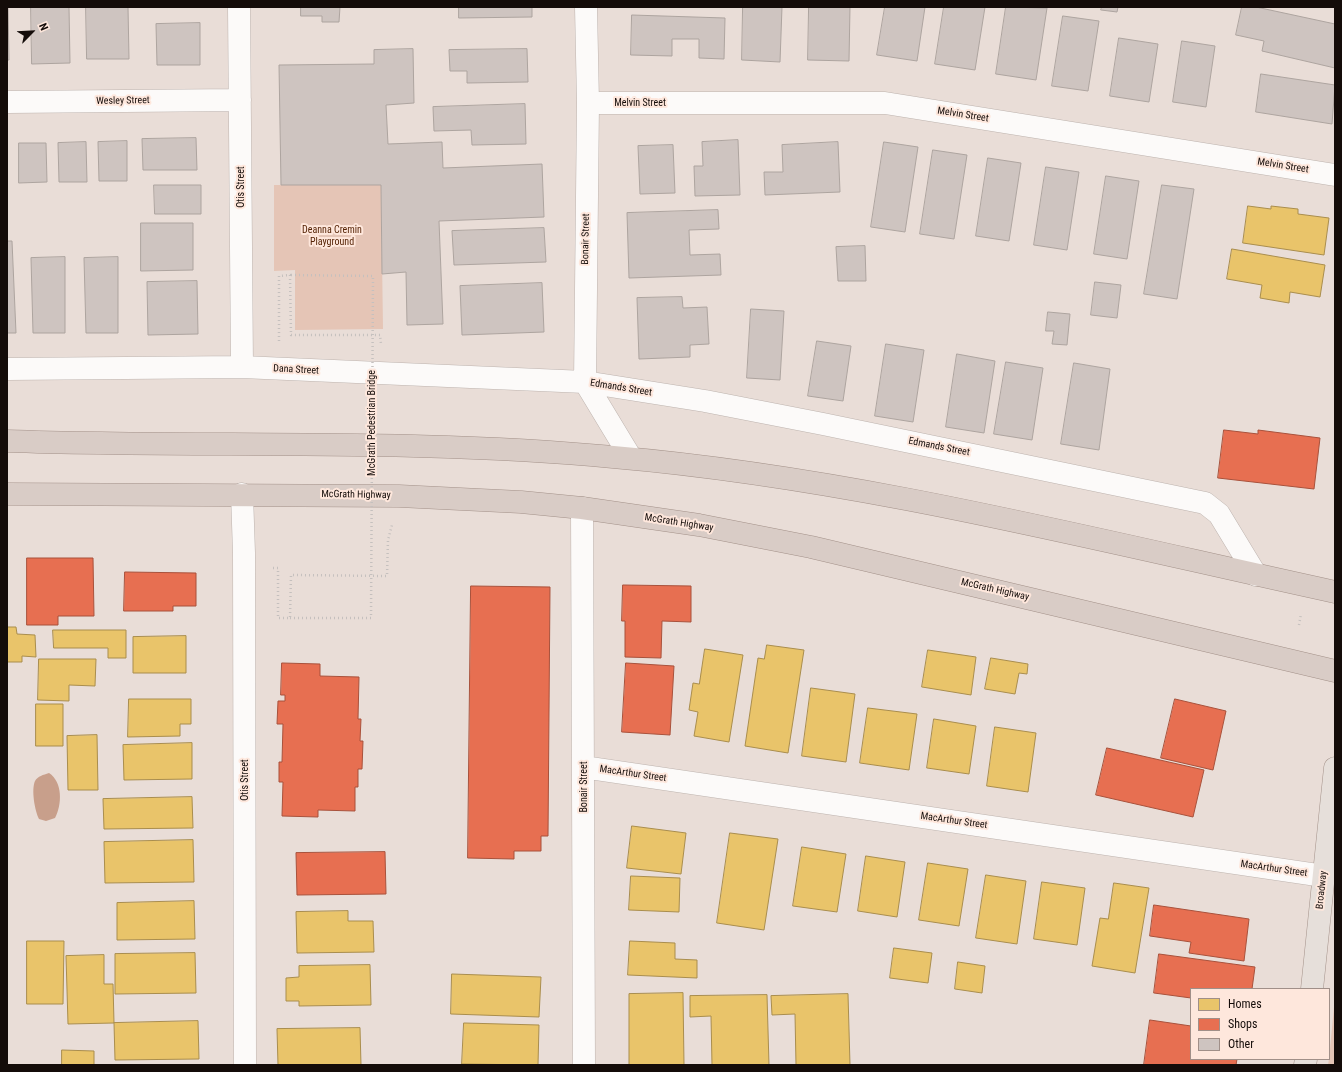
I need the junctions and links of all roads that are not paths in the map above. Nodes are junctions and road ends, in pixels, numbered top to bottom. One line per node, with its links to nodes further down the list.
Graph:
1 (239, 7): 3 (street, Otis Street)
2 (586, 7): 5 (street, Bonair Street)
3 (240, 100): 4 (street, Wesley Street); 7 (street, Otis Street)
4 (7, 102)
5 (588, 103): 6 (street, Melvin Street); 9 (street, Bonair Street)
6 (1335, 175)
7 (242, 368): 8 (street, Dana Street); 9 (street, Dana Street)
8 (7, 369)
9 (585, 382): 11 (street); 15 (street, Edmands Street)
10 (7, 441): 11 (highway)
11 (631, 458): 15 (highway)
12 (7, 494): 13 (highway, McGrath Highway)
13 (242, 494): 14 (highway, McGrath Highway); 22 (street, Otis Street)
14 (582, 508): 17 (highway, McGrath Highway); 18 (street, Bonair Street)
15 (1256, 575): 16 (highway)
16 (1335, 592)
17 (1335, 671)
18 (583, 767): 20 (street, MacArthur Street); 23 (street, Bonair Street)
19 (1335, 768): 20 (main road, Broadway)
20 (1324, 876): 21 (main road, Broadway)
21 (1312, 988)
22 (245, 1065)
23 (584, 1065)

